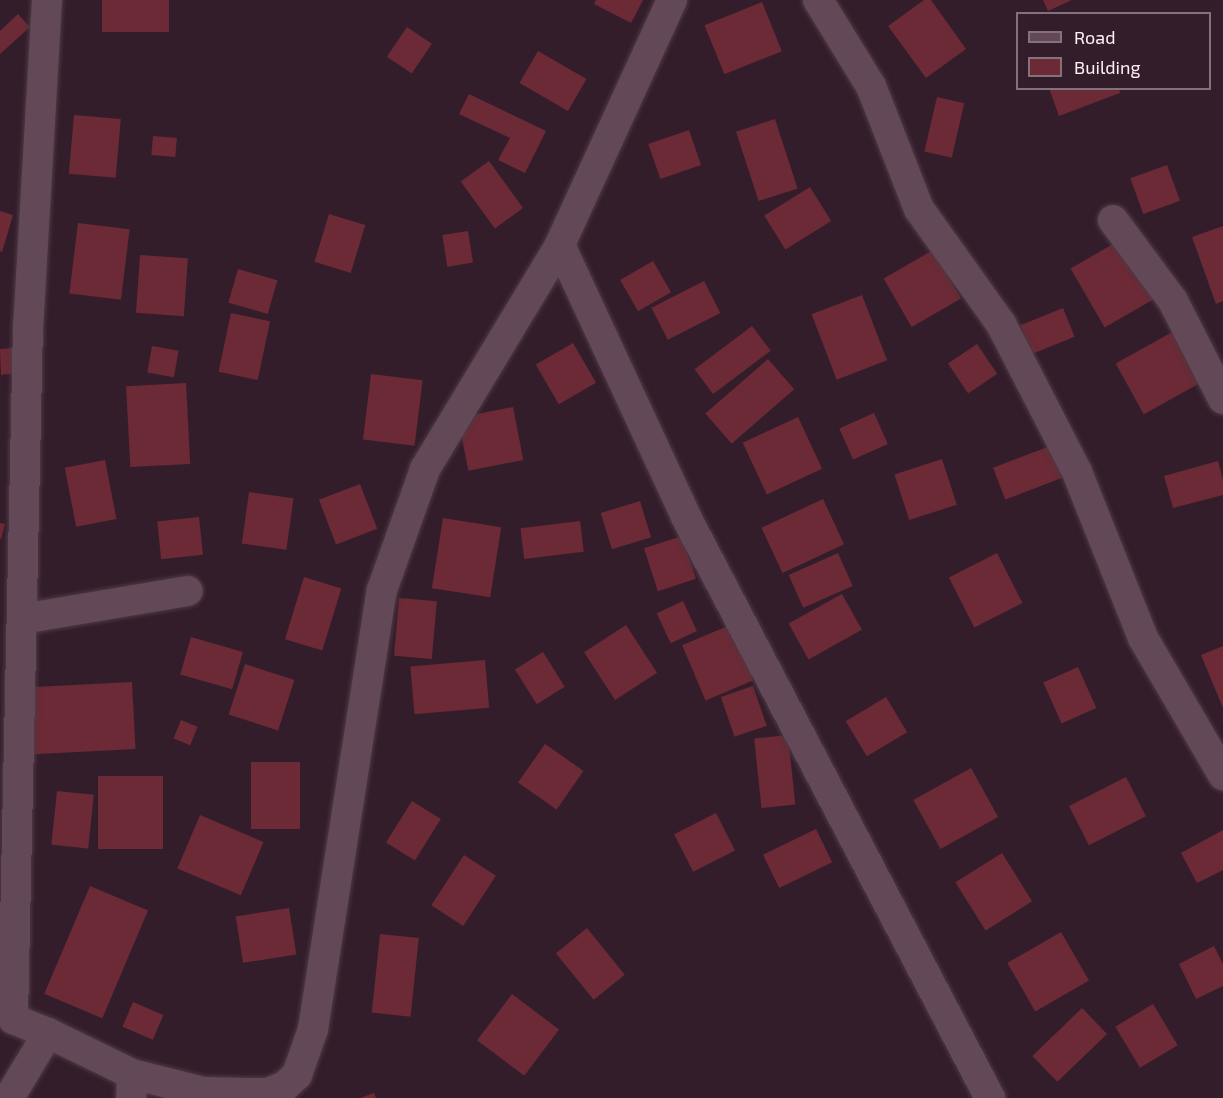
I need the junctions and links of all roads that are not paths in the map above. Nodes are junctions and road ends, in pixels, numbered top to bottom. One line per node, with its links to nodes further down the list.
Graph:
1 (47, 0): 8 (street)
2 (672, 0): 5 (street)
3 (818, 0): 9 (street)
4 (1113, 220): 6 (street)
5 (560, 245): 12 (street); 14 (street)
6 (1223, 399)
7 (188, 591): 8 (street)
8 (22, 619): 10 (street)
9 (1223, 775)
10 (7, 1016): 11 (street)
11 (48, 1033): 12 (street); 13 (street)
12 (132, 1086)
13 (9, 1098)
14 (990, 1098)

